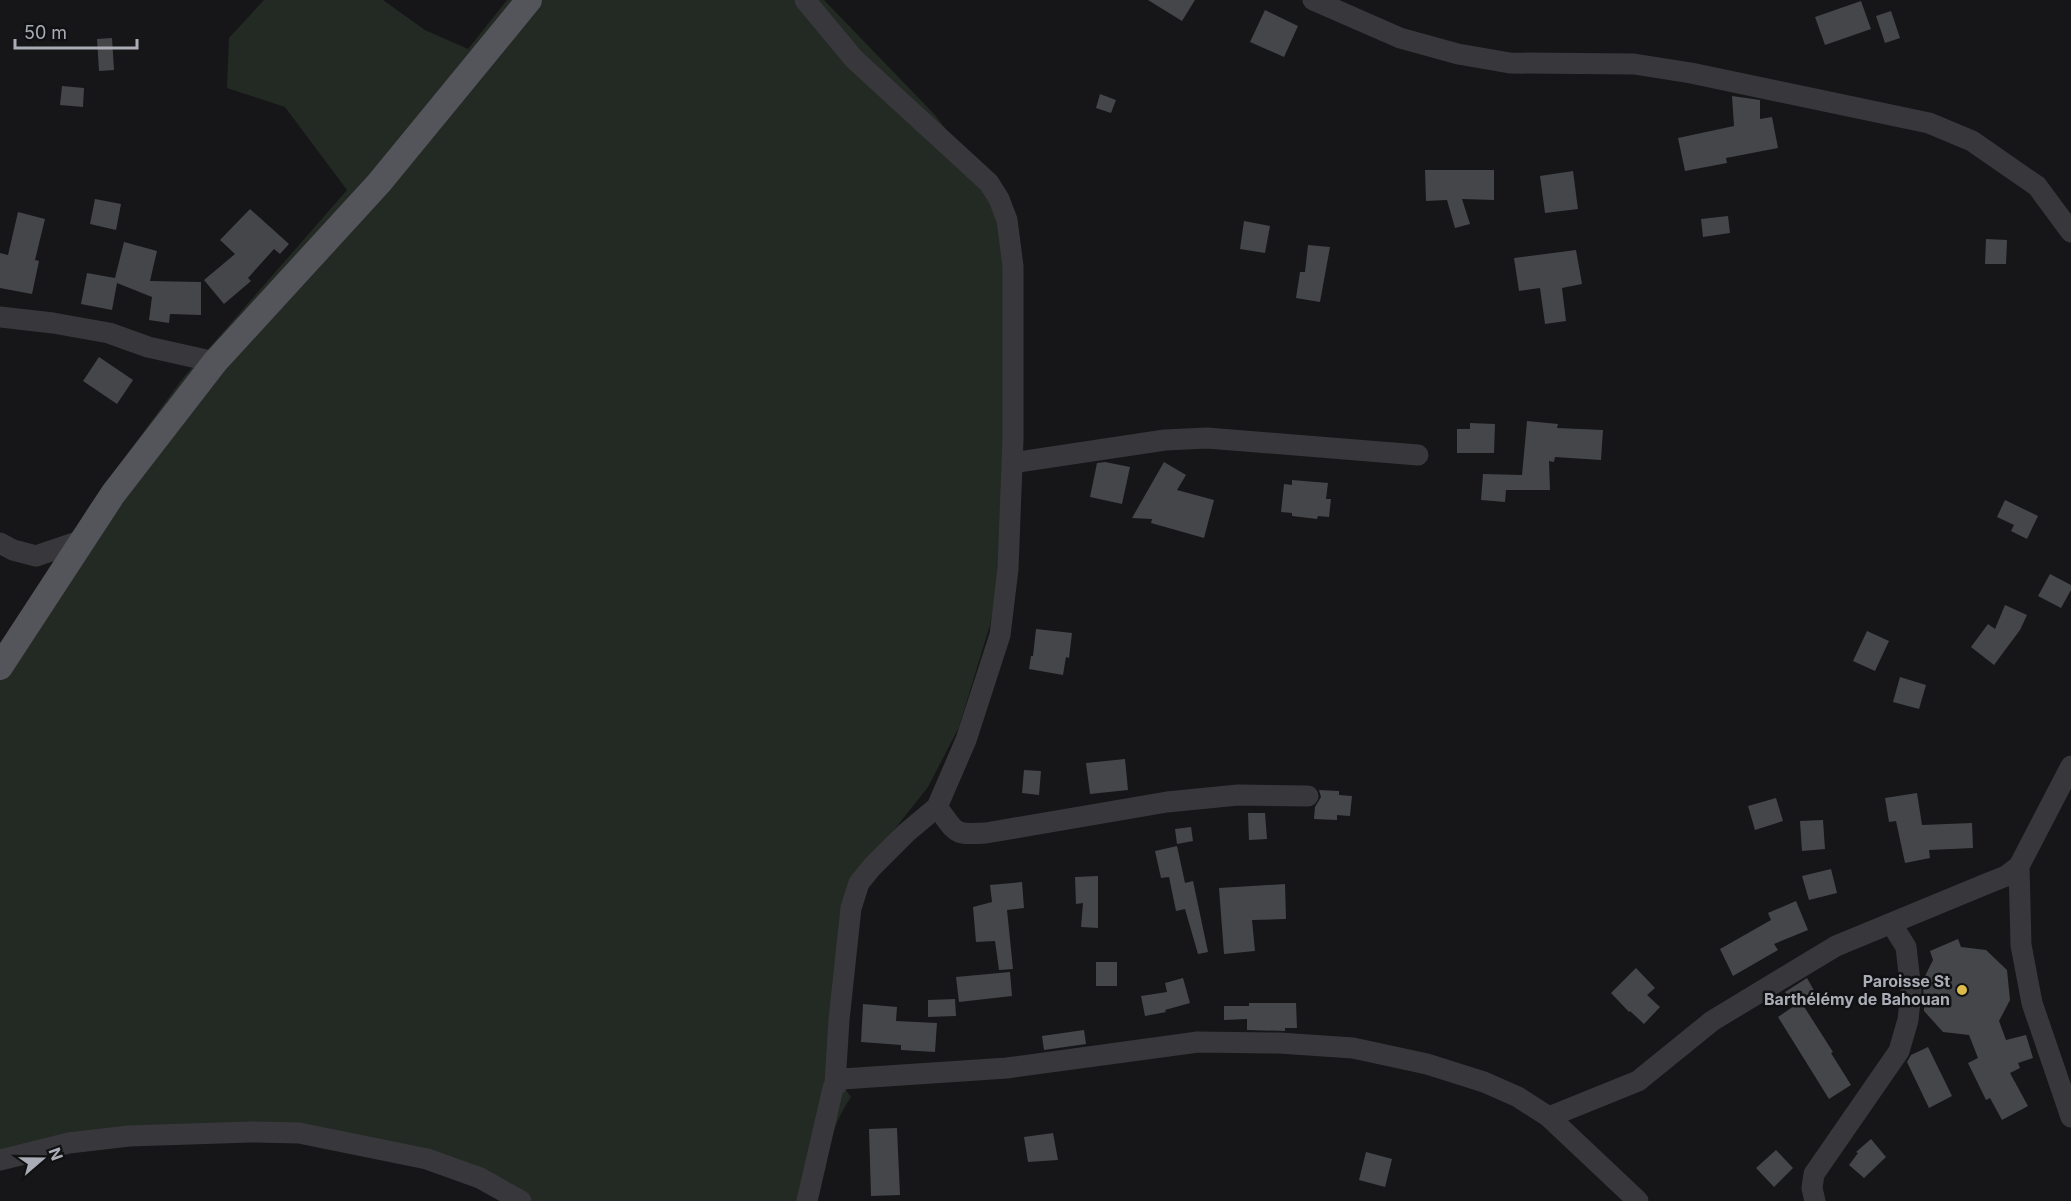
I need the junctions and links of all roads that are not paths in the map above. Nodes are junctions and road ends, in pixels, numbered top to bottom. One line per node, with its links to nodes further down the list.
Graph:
1 (529, 0): 6 (main road)
2 (805, 0): 8 (street)
3 (1313, 0): 4 (street)
4 (2071, 232)
5 (0, 317): 6 (street)
6 (216, 362): 9 (main road)
7 (1418, 455): 8 (street)
8 (1012, 463): 14 (street)
9 (83, 540): 10 (street); 11 (main road)
10 (0, 543)
11 (0, 667)
12 (2071, 766): 15 (street)
13 (1308, 796): 14 (street)
14 (937, 807): 17 (street)
15 (2019, 866): 16 (street); 19 (street)
16 (1891, 924): 18 (street); 24 (street)
17 (835, 1084): 18 (street); 22 (street)
18 (1549, 1117): 23 (street)
19 (2071, 1117)
20 (0, 1160): 21 (street)
21 (521, 1201)
22 (807, 1201)
23 (1638, 1201)
24 (1815, 1201)

